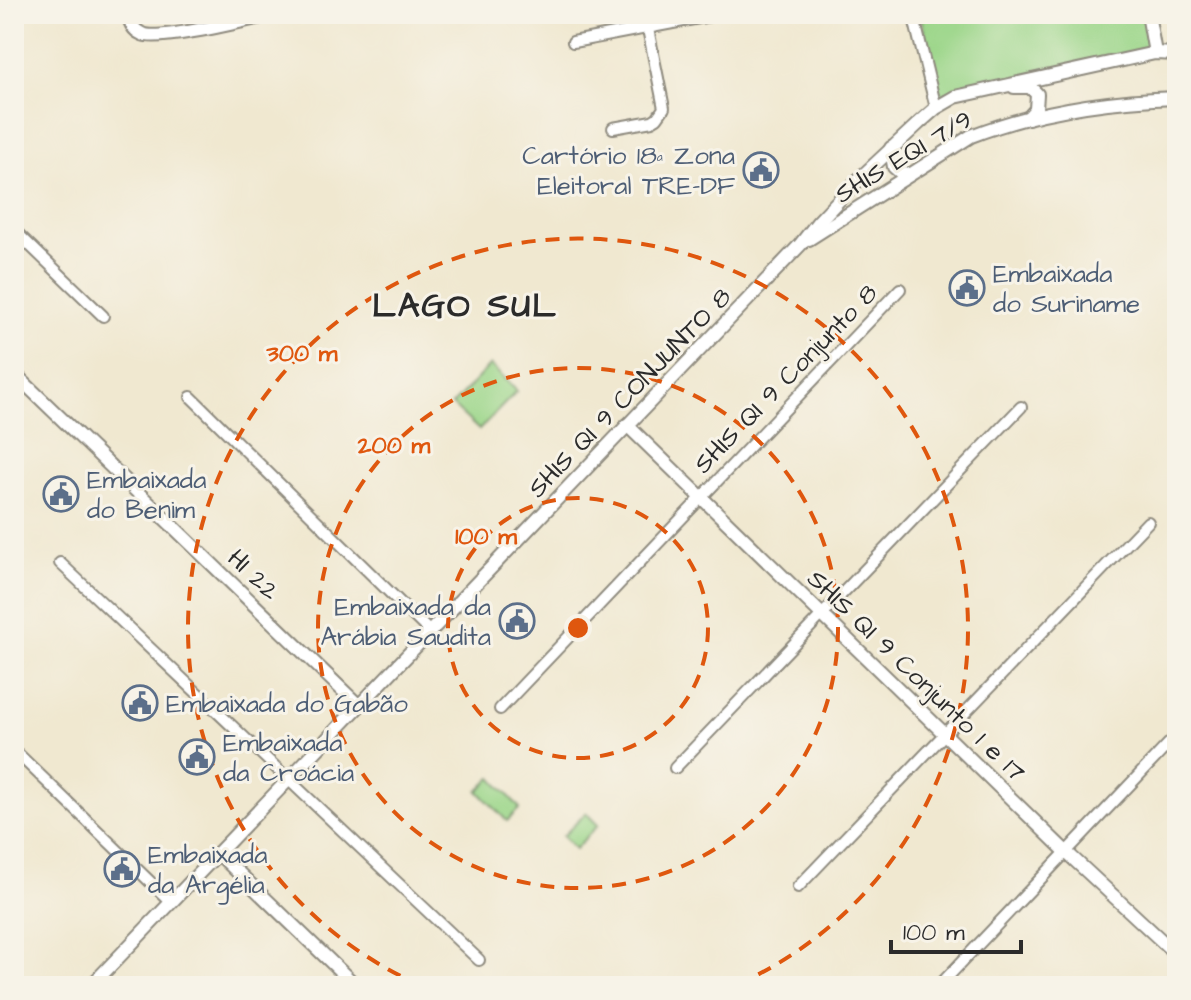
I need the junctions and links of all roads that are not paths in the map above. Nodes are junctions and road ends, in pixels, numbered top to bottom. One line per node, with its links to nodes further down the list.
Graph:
1 (128, 14): 2 (street)
2 (274, 14)
3 (645, 14): 7 (street)
4 (720, 14): 7 (street)
5 (913, 14): 13 (street)
6 (1148, 14): 9 (street)
7 (648, 26): 8 (street); 15 (street)
8 (573, 42)
9 (1155, 53): 10 (street); 11 (street)
10 (1177, 54)
11 (992, 87): 13 (street); 14 (street)
12 (1177, 98): 14 (street, SHIS EQI 7/9)
13 (936, 108): 16 (street)
14 (1028, 118): 17 (street, SHIS EQI 7/9)
15 (613, 128)
16 (891, 148): 17 (street); 19 (street)
17 (908, 174): 19 (street, SHIS EQI 7/9)
18 (14, 230): 21 (street)
19 (800, 245): 25 (street, SHIS QI 9 CONJUNTO 8)
20 (900, 289): 26 (street, SHIS QI 9 Conjunto 8)
21 (103, 316)
22 (14, 373): 31 (street, HI 22)
23 (191, 397): 30 (street)
24 (1021, 407): 29 (street)
25 (627, 425): 26 (street, SHIS QI 9 Conjunto 1 e 17); 30 (street, SHIS QI 9 CONJUNTO 8)
26 (702, 497): 29 (street, SHIS QI 9 Conjunto 1 e 17); 32 (street, SHIS QI 9 Conjunto 8)
27 (1148, 522): 33 (street)
28 (60, 563): 37 (street)
29 (824, 615): 33 (street, SHIS QI 9 Conjunto 1 e 17); 36 (street)
30 (430, 632): 31 (street, SHIS QI 9 CONJUNTO 8)
31 (359, 706): 37 (street, SHIS QI 9 CONJUNTO 8)
32 (500, 709)
33 (944, 732): 38 (street, SHIS QI 9 Conjunto 1 e 17); 40 (street)
34 (1177, 735): 38 (street)
35 (14, 750): 41 (street)
36 (675, 768)
37 (288, 780): 39 (street, SHIS QI 9 CONJUNTO 8); 43 (street)
38 (1065, 851): 42 (street, SHIS QI 9 Conjunto 1 e 17); 46 (street)
39 (218, 853): 41 (street, SHIS QI 9 CONJUNTO 8); 45 (street)
40 (798, 887)
41 (171, 902): 44 (street, SHIS QI 9 CONJUNTO 8)
42 (1177, 955)
43 (479, 960)
44 (91, 986)
45 (356, 986)
46 (939, 986)

